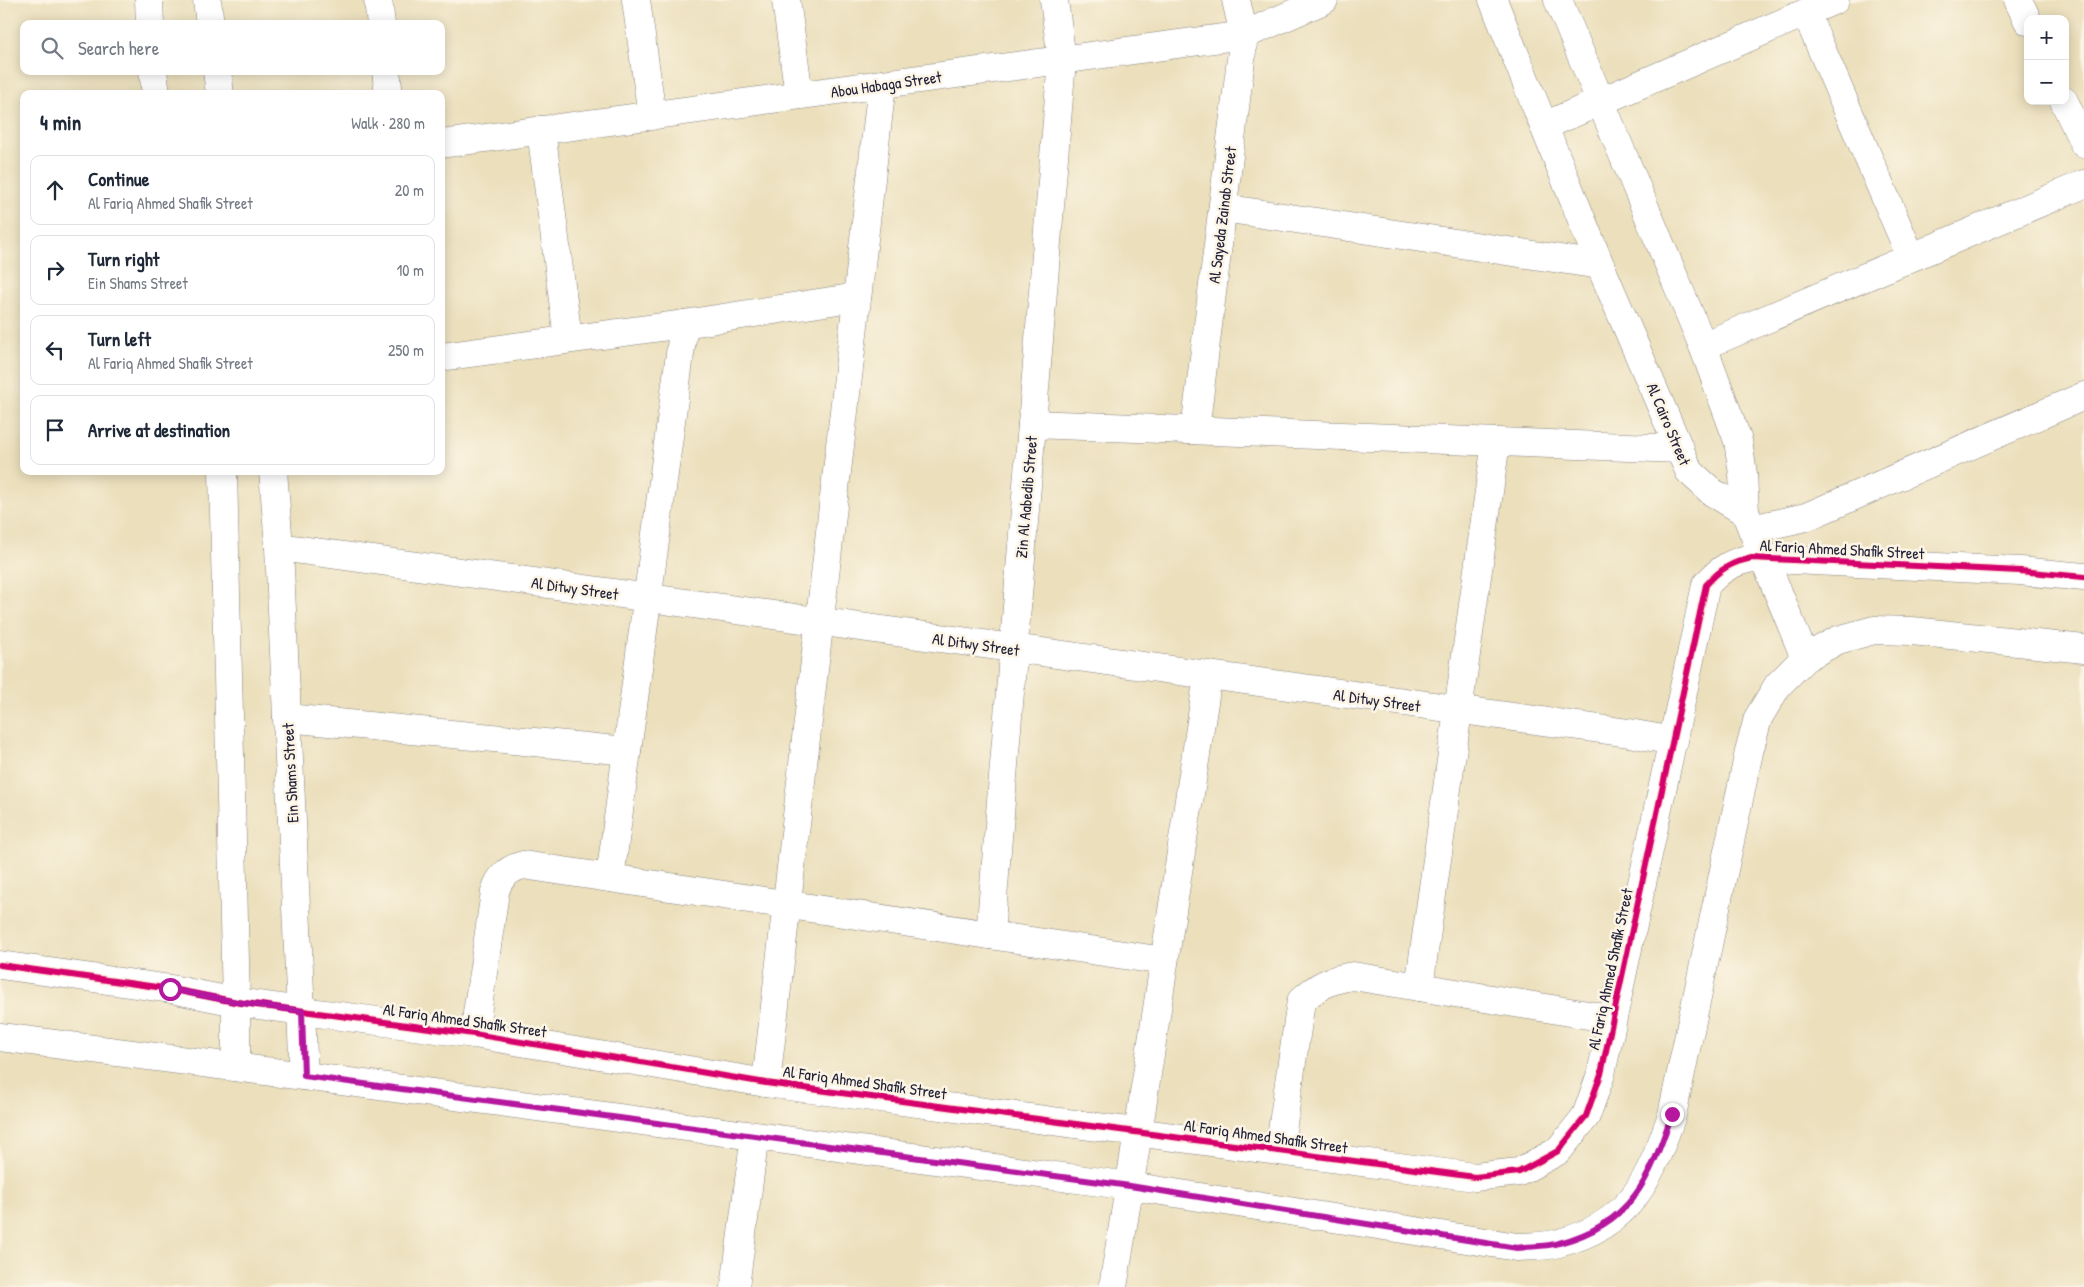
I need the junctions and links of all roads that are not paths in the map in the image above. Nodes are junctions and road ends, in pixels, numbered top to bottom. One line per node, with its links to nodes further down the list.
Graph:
1 (149, 0): 15 (street)
2 (207, 0): 16 (street)
3 (378, 0): 17 (street)
4 (636, 0): 30 (street)
5 (786, 0): 27 (street)
6 (1054, 0): 19 (street, Zin Al Aabedib Street)
7 (1236, 0): 18 (street, Al Sayeda Zainab Street)
8 (1324, 0): 18 (street, Abou Habaga Street)
9 (1493, 0): 31 (street, Al Cairo Street)
10 (1558, 0): 28 (street)
11 (1835, 0): 13 (street)
12 (2018, 0): 14 (street)
13 (1806, 12): 28 (street); 37 (street)
14 (2025, 15)
15 (150, 20)
16 (210, 20)
17 (380, 20)
18 (1244, 35): 19 (street, Abou Habaga Street); 36 (street, Al Sayeda Zainab Street)
19 (1062, 60): 23 (street, Abou Habaga Street); 45 (street, Zin Al Aabedib Street)
20 (154, 75): 24 (street)
21 (218, 75): 25 (street)
22 (387, 75): 26 (street)
23 (882, 84): 27 (street, Abou Habaga Street); 39 (street)
24 (155, 90)
25 (219, 90)
26 (388, 90)
27 (799, 95): 30 (street, Abou Habaga Street)
28 (1600, 101): 31 (street); 42 (street)
29 (2066, 105): 34 (street)
30 (652, 116): 32 (street, Abou Habaga Street)
31 (1544, 126): 38 (street, Al Cairo Street)
32 (541, 130): 33 (street, Abou Habaga Street); 41 (street)
33 (445, 143)
34 (2084, 144)
35 (2084, 184): 37 (street)
36 (1223, 208): 38 (street); 46 (street, Al Sayeda Zainab Street)
37 (1911, 257): 42 (street)
38 (1600, 265): 48 (street, Al Cairo Street)
39 (857, 297): 40 (street); 56 (street)
40 (684, 324): 41 (street); 55 (street)
41 (568, 340): 43 (street)
42 (1702, 346): 51 (street)
43 (445, 356)
44 (2084, 396): 51 (street)
45 (1032, 424): 46 (street); 57 (street, Zin Al Aabedib Street)
46 (1195, 430): 47 (street)
47 (1496, 442): 48 (street); 61 (street)
48 (1680, 449): 51 (street, Al Cairo Street)
49 (224, 475): 71 (street)
50 (273, 475): 52 (street, Ein Shams Street)
51 (1748, 520): 53 (street)
52 (278, 547): 55 (street, Al Ditwy Street); 62 (street, Ein Shams Street)
53 (1763, 558): 54 (street, Al Fariq Ahmed Shafik Street); 59 (street); 63 (street, Al Fariq Ahmed Shafik Street)
54 (2084, 577)
55 (647, 598): 56 (street, Al Ditwy Street); 64 (street)
56 (820, 622): 57 (street, Al Ditwy Street); 66 (street)
57 (1014, 649): 60 (street, Al Ditwy Street); 67 (street, Zin Al Aabedib Street)
58 (2084, 649): 59 (street)
59 (1805, 658): 82 (street)
60 (1208, 676): 61 (street, Al Ditwy Street); 68 (street)
61 (1458, 711): 63 (street, Al Ditwy Street); 70 (street)
62 (287, 718): 64 (street); 72 (street, Ein Shams Street)
63 (1674, 741): 73 (street, Al Fariq Ahmed Shafik Street)
64 (627, 751): 65 (street)
65 (610, 878): 66 (street); 74 (street)
66 (787, 904): 67 (street); 78 (street)
67 (990, 935): 68 (street)
68 (1164, 961): 79 (street)
69 (0, 965): 71 (street, Al Fariq Ahmed Shafik Street)
70 (1419, 987): 73 (street); 81 (street)
71 (236, 1002): 72 (street, Al Fariq Ahmed Shafik Street); 76 (street)
72 (302, 1011): 74 (street, Al Fariq Ahmed Shafik Street); 77 (street, Ein Shams Street)
73 (1612, 1019): 81 (street, Al Fariq Ahmed Shafik Street)
74 (474, 1034): 78 (street, Al Fariq Ahmed Shafik Street)
75 (0, 1037): 76 (street)
76 (236, 1067): 77 (street)
77 (304, 1076): 80 (street)
78 (766, 1083): 79 (street, Al Fariq Ahmed Shafik Street)
79 (1138, 1133): 81 (street, Al Fariq Ahmed Shafik Street); 82 (street)
80 (755, 1135): 82 (street); 83 (street)
81 (1279, 1151)
82 (1130, 1186): 84 (street)
83 (735, 1287)
84 (1113, 1287)

